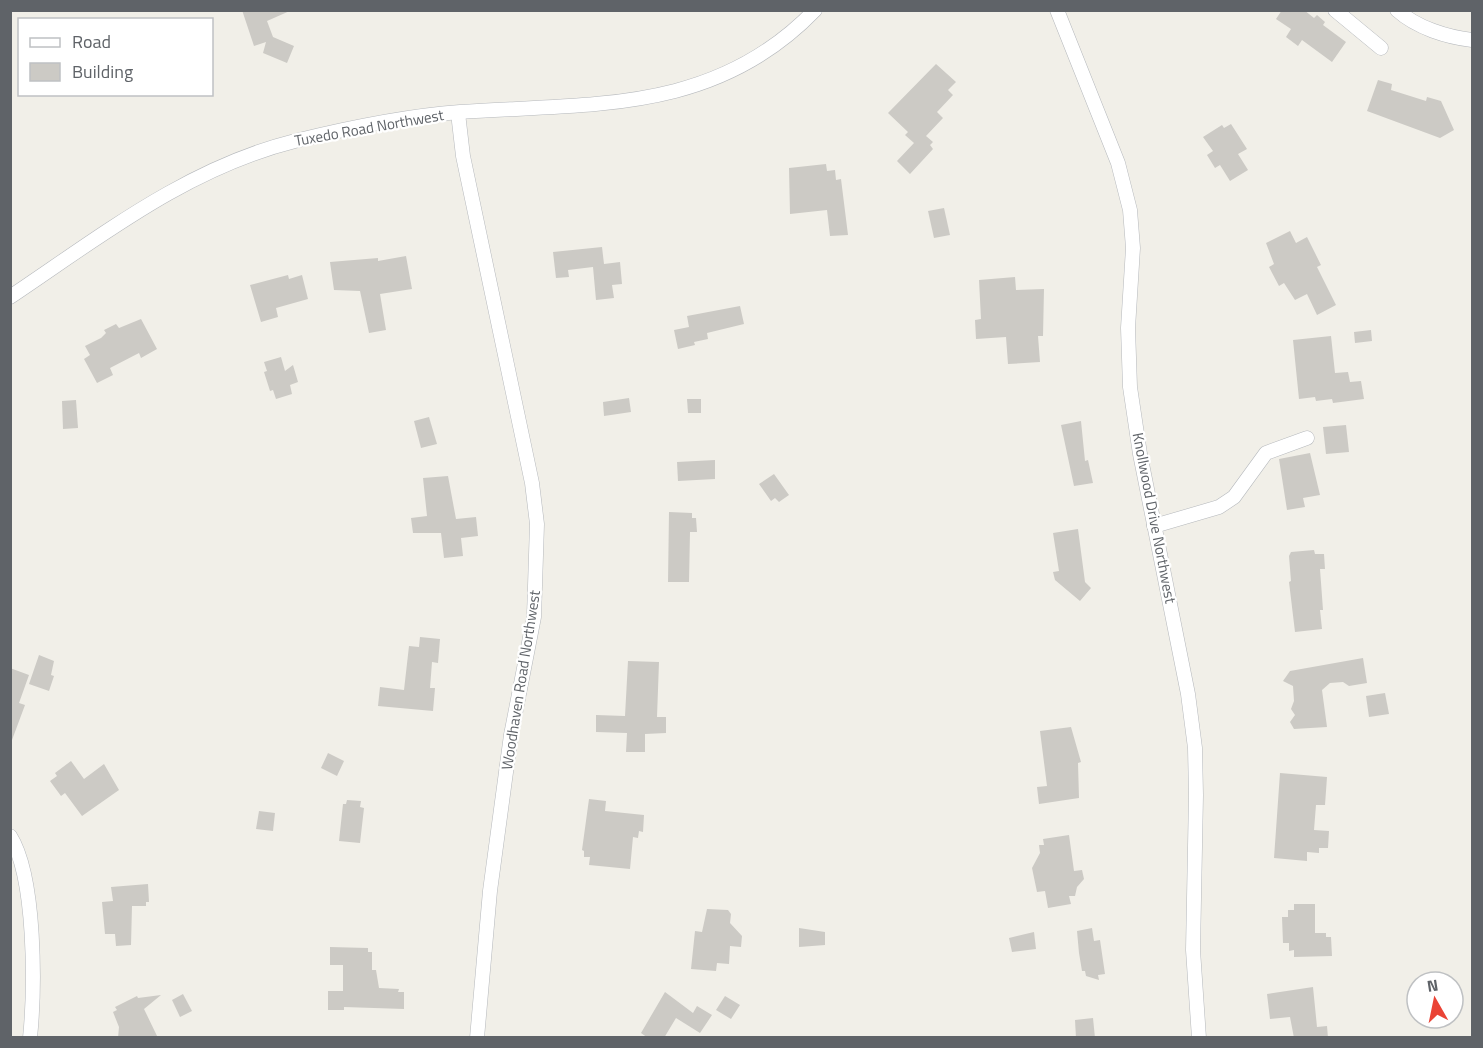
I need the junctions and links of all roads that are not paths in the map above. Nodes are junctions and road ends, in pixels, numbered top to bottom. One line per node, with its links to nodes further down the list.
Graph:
1 (815, 10): 7 (street, Tuxedo Road Northwest)
2 (1057, 10): 10 (street, Knollwood Drive Northwest)
3 (1335, 10): 6 (street)
4 (1397, 10): 5 (street)
5 (1473, 40)
6 (1381, 48)
7 (458, 112): 8 (street, Tuxedo Road Northwest); 13 (street, Woodhaven Road Northwest)
8 (10, 297)
9 (1307, 438): 10 (street)
10 (1154, 526): 14 (street, Knollwood Drive Northwest)
11 (10, 836): 12 (street)
12 (30, 1038)
13 (477, 1038)
14 (1199, 1038)

